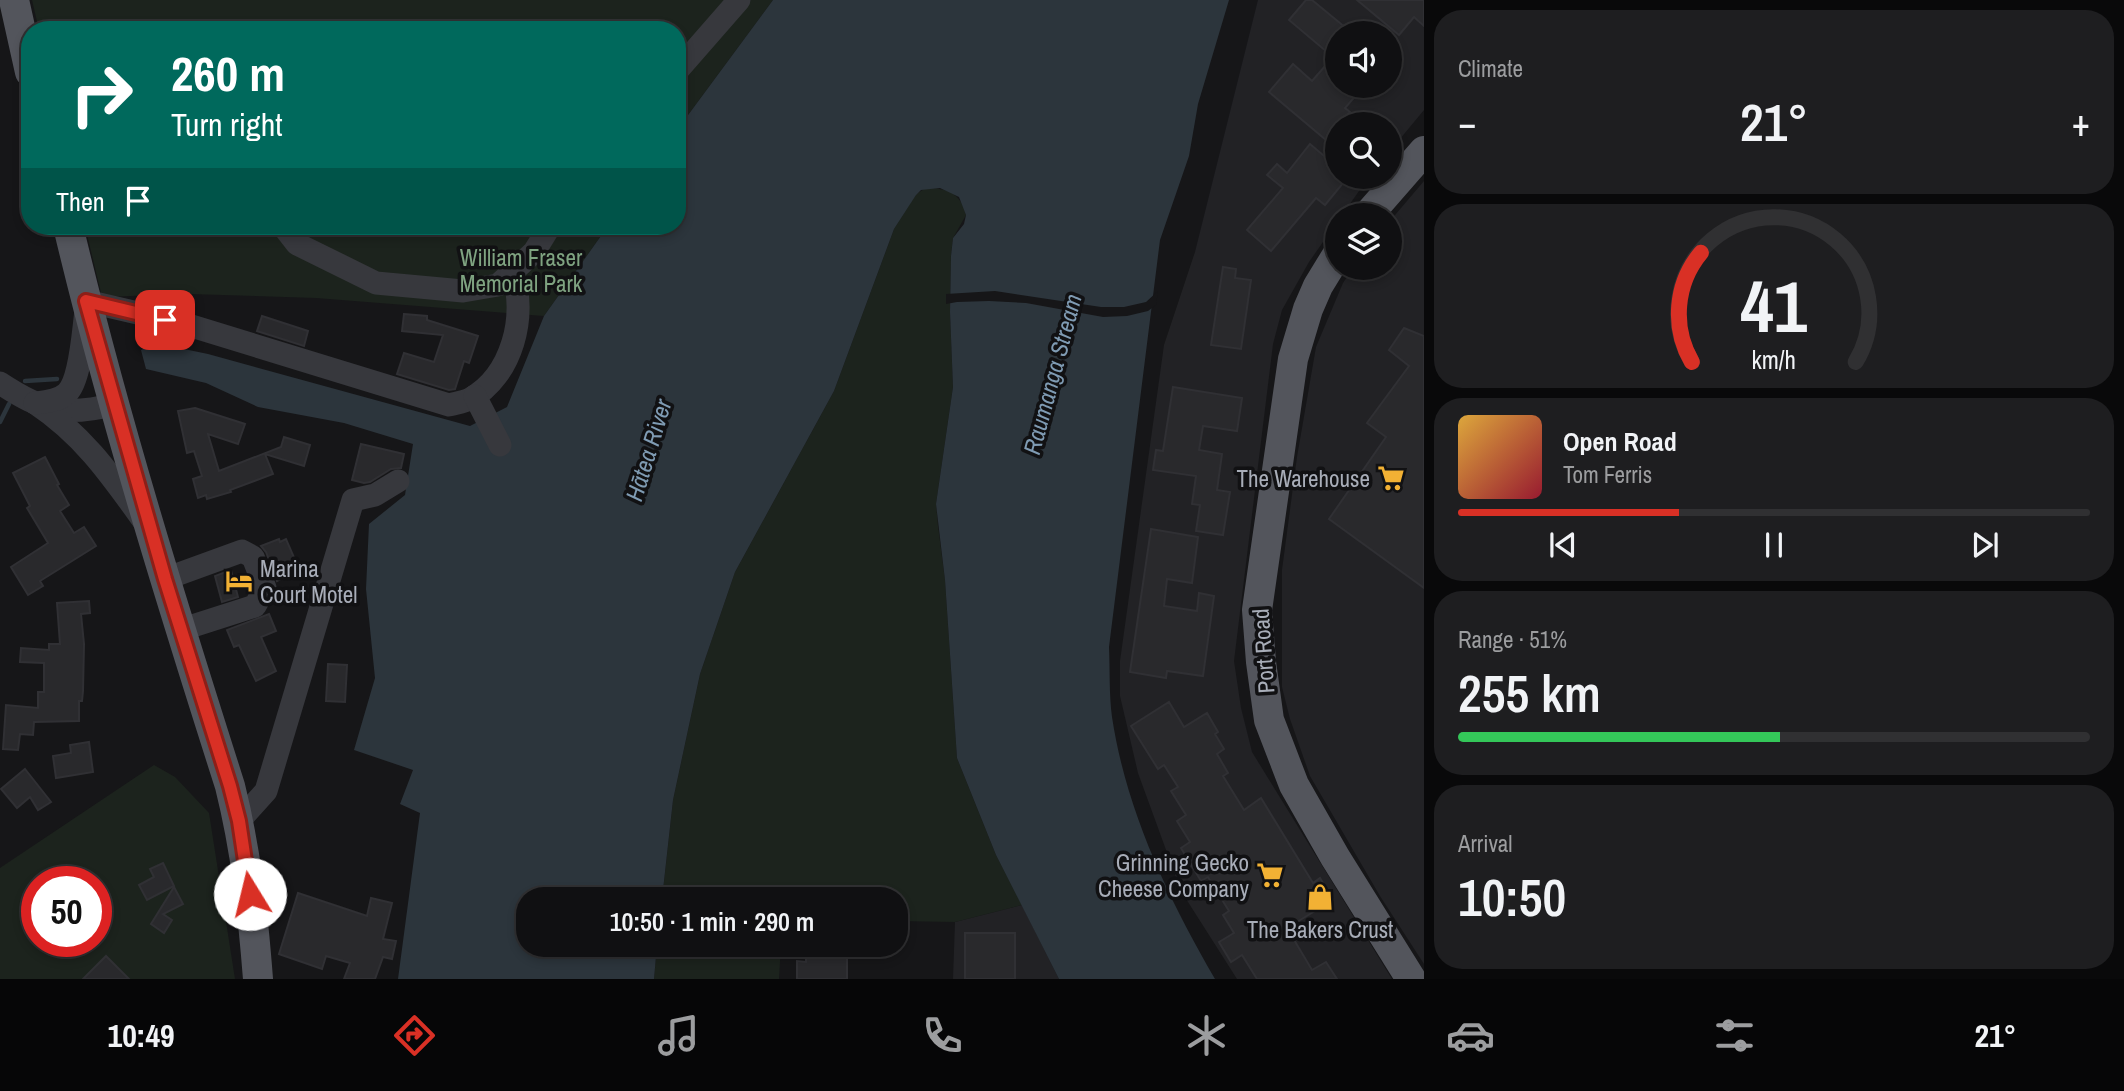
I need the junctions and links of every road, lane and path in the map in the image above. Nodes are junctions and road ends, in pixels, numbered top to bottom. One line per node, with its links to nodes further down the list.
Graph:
1 (14, 0): 3 (main road)
2 (740, 0): 4 (street)
3 (21, 32)
4 (686, 61)
5 (1424, 150): 6 (main road)
6 (1378, 203)
7 (70, 235): 12 (main road)
8 (290, 235): 10 (street)
9 (544, 235): 10 (street)
10 (512, 272): 14 (street)
11 (1325, 275): 24 (main road, Port Road)
12 (87, 303): 14 (street); 15 (street); 16 (main road)
13 (0, 383): 15 (street)
14 (475, 396): 17 (street)
15 (34, 403): 16 (street); 19 (street)
16 (116, 404): 19 (main road)
17 (499, 444)
18 (398, 481): 22 (street)
19 (153, 534): 20 (main road)
20 (165, 579): 21 (main road); 21 (street)
21 (180, 629): 22 (main road)
22 (239, 821): 23 (main road)
23 (258, 979)
24 (1411, 979)

